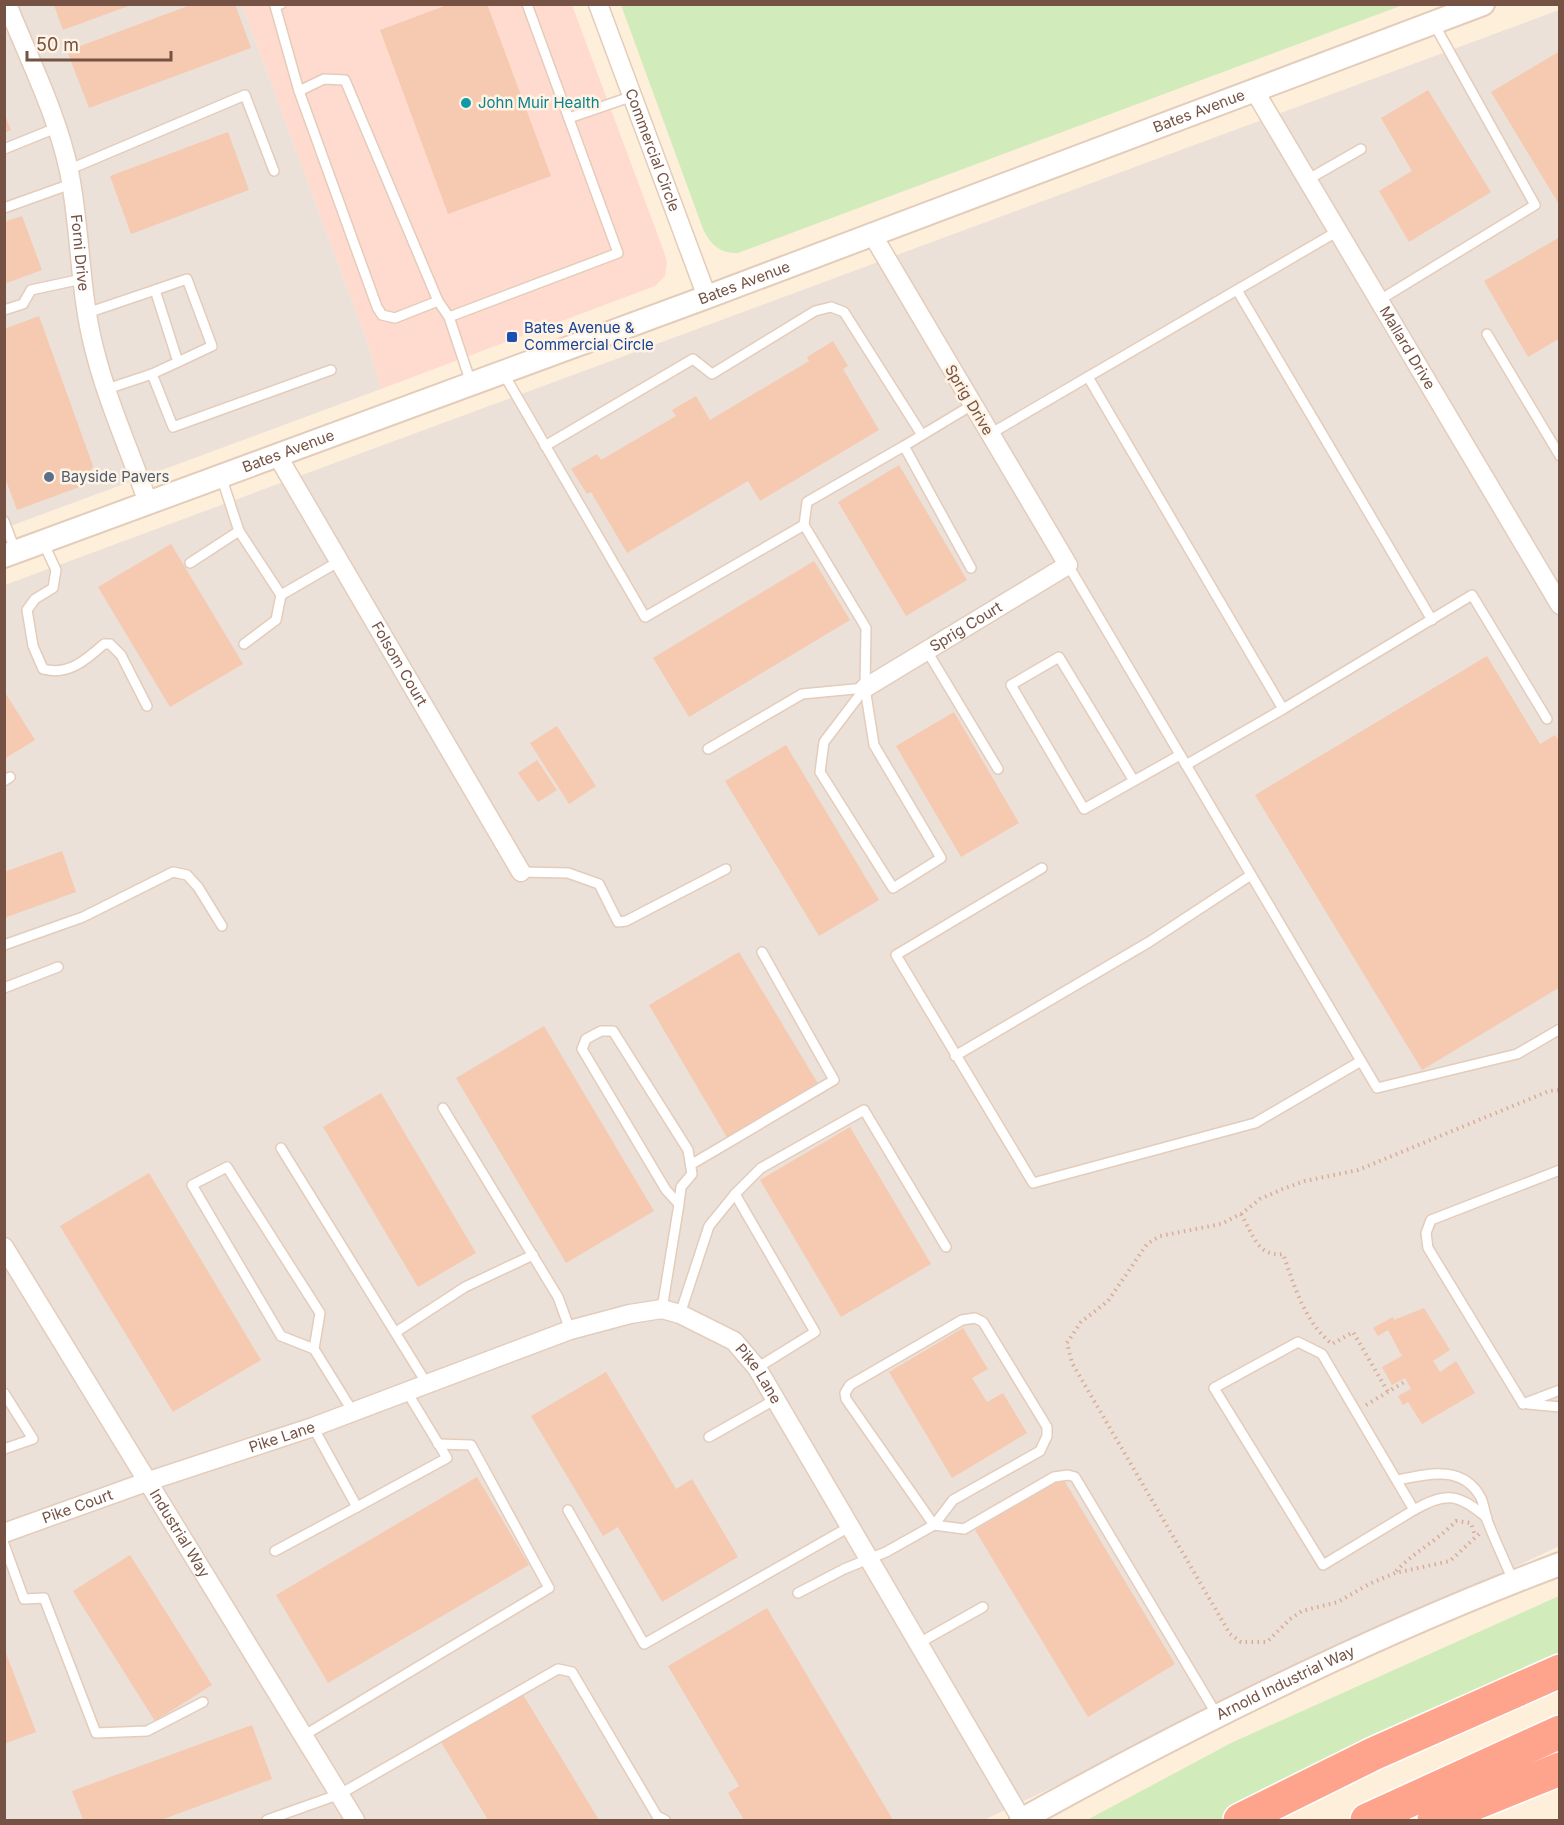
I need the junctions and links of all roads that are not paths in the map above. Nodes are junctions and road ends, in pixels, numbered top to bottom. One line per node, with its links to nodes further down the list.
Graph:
1 (7, 4): 12 (street, Forni Drive)
2 (281, 4): 9 (lane)
3 (527, 4): 11 (lane)
4 (598, 4): 10 (street, Commercial Circle)
5 (1483, 4): 6 (street, Bates Avenue)
6 (1460, 9): 7 (street, Bates Avenue)
7 (1434, 23): 8 (street, Bates Avenue); 26 (lane)
8 (1254, 90): 17 (street, Mallard Drive); 20 (street, Bates Avenue)
9 (299, 91): 25 (lane); 25 (lane)
10 (633, 96): 11 (lane); 24 (street, Commercial Circle)
11 (569, 118): 29 (lane)
12 (56, 128): 13 (lane); 16 (street, Forni Drive)
13 (4, 149)
14 (1362, 149): 17 (lane)
15 (274, 171): 16 (lane)
16 (70, 177): 18 (lane); 21 (street, Forni Drive)
17 (1307, 180): 19 (street, Mallard Drive)
18 (4, 208)
19 (1338, 231): 23 (lane); 26 (street, Mallard Drive)
20 (872, 234): 24 (street, Bates Avenue); 38 (street, Sprig Drive)
21 (81, 279): 27 (lane); 28 (street, Forni Drive)
22 (155, 290): 28 (lane); 31 (lane); 31 (lane)
23 (1237, 290): 35 (lane); 58 (lane)
24 (707, 297): 33 (street, Bates Avenue)
25 (438, 301): 29 (lane)
26 (1378, 301): 57 (street, Mallard Drive)
27 (4, 310)
28 (87, 313): 37 (street, Forni Drive)
29 (448, 317): 36 (lane)
30 (1487, 334): 44 (lane)
31 (178, 362): 34 (lane)
32 (331, 370): 34 (lane)
33 (502, 371): 36 (street, Bates Avenue); 41 (lane)
34 (152, 374): 37 (lane)
35 (1088, 377): 39 (lane); 63 (lane)
36 (471, 383): 43 (street, Bates Avenue)
37 (106, 389): 46 (street, Forni Drive)
38 (972, 405): 39 (street, Sprig Drive); 40 (lane)
39 (990, 434): 54 (street, Sprig Drive)
40 (922, 435): 41 (lane); 42 (lane)
41 (545, 446): 48 (lane)
42 (904, 446): 48 (lane); 55 (lane)
43 (278, 455): 45 (street, Bates Avenue); 52 (street, Folsom Court)
44 (1560, 456)
45 (221, 476): 46 (street, Bates Avenue); 49 (lane)
46 (148, 503): 50 (street, Bates Avenue)
47 (4, 521): 51 (lane)
48 (804, 525): 61 (lane)
49 (239, 531): 53 (lane); 56 (lane)
50 (43, 542): 51 (street, Bates Avenue); 62 (lane)
51 (10, 554)
52 (338, 562): 56 (lane); 72 (street, Folsom Court)
53 (190, 563)
54 (1068, 565): 60 (street, Sprig Court); 66 (lane)
55 (971, 568)
56 (281, 595): 59 (lane)
57 (1560, 605)
58 (1432, 620): 63 (lane); 64 (lane)
59 (244, 644)
60 (927, 651): 61 (street, Sprig Court); 68 (lane)
61 (865, 688): 61 (lane); 65 (lane)
62 (147, 706)
63 (1283, 709): 67 (lane)
64 (1547, 719)
65 (708, 748)
66 (1180, 755): 67 (lane); 69 (lane)
67 (1186, 765): 73 (lane)
68 (998, 769)
69 (1134, 781): 69 (lane)
70 (1042, 868): 80 (lane)
71 (726, 869): 72 (lane)
72 (521, 872)
73 (1251, 875): 80 (lane); 81 (lane)
74 (222, 926): 75 (lane)
75 (4, 945)
76 (762, 952): 84 (lane)
77 (58, 967): 78 (lane)
78 (4, 988)
79 (1560, 1029): 81 (lane)
80 (955, 1056): 81 (lane)
81 (1361, 1061)
82 (442, 1108): 90 (lane)
83 (281, 1148): 94 (lane)
84 (692, 1164): 87 (lane); 87 (lane)
85 (1560, 1170): 102 (lane)
86 (735, 1194): 89 (lane); 92 (lane); 96 (lane)
87 (679, 1204): 91 (lane)
88 (4, 1247): 109 (street, Industrial Way)
89 (946, 1247)
90 (532, 1255): 93 (lane); 94 (lane)
91 (662, 1309): 92 (street, Pike Lane); 93 (street, Pike Lane)
92 (680, 1314): 96 (street, Pike Lane)
93 (570, 1330): 97 (street, Pike Lane)
94 (396, 1332): 97 (lane)
95 (314, 1349): 95 (lane); 104 (lane)
96 (757, 1368): 101 (street, Pike Lane)
97 (427, 1384): 99 (street, Pike Lane)
98 (1560, 1390): 102 (lane)
99 (407, 1392): 104 (street, Pike Lane); 107 (lane)
100 (4, 1393): 108 (lane)
101 (776, 1400): 106 (lane); 116 (street, Pike Lane)
102 (1523, 1404): 103 (lane)
103 (1560, 1407)
104 (353, 1412): 105 (street, Pike Lane)
105 (314, 1427): 109 (street, Pike Lane); 111 (lane)
106 (709, 1437)
107 (438, 1444): 111 (lane); 130 (lane)
108 (4, 1449)
109 (149, 1480): 117 (street, Pike Court); 130 (street, Industrial Way)
110 (1396, 1480): 113 (lane); 113 (lane); 114 (lane)
111 (357, 1507): 119 (lane)
112 (568, 1510): 116 (lane)
113 (1414, 1510): 114 (lane)
114 (1487, 1518): 122 (lane)
115 (934, 1525): 115 (lane); 120 (lane); 128 (lane)
116 (849, 1527): 120 (street, Pike Lane)
117 (4, 1533)
118 (4, 1544): 127 (lane)
119 (275, 1551)
120 (869, 1561): 123 (lane); 125 (street, Pike Lane)
121 (1560, 1564): 122 (street, Arnold Industrial Way)
122 (1513, 1581): 128 (street, Arnold Industrial Way)
123 (798, 1593)
124 (982, 1607): 125 (lane)
125 (919, 1643): 133 (street, Pike Lane)
126 (1560, 1671): 137 (highway)
127 (203, 1702)
128 (1218, 1717): 133 (street, Arnold Industrial Way)
129 (1560, 1732): 138 (highway)
130 (303, 1736): 132 (street, Industrial Way)
131 (1560, 1769): 139 (highway)
132 (340, 1794): 134 (lane); 135 (street, Industrial Way); 136 (lane)
133 (1021, 1820)
134 (267, 1821)
135 (355, 1821)
136 (664, 1821)
137 (1240, 1821)
138 (1367, 1821)
139 (1434, 1821)

